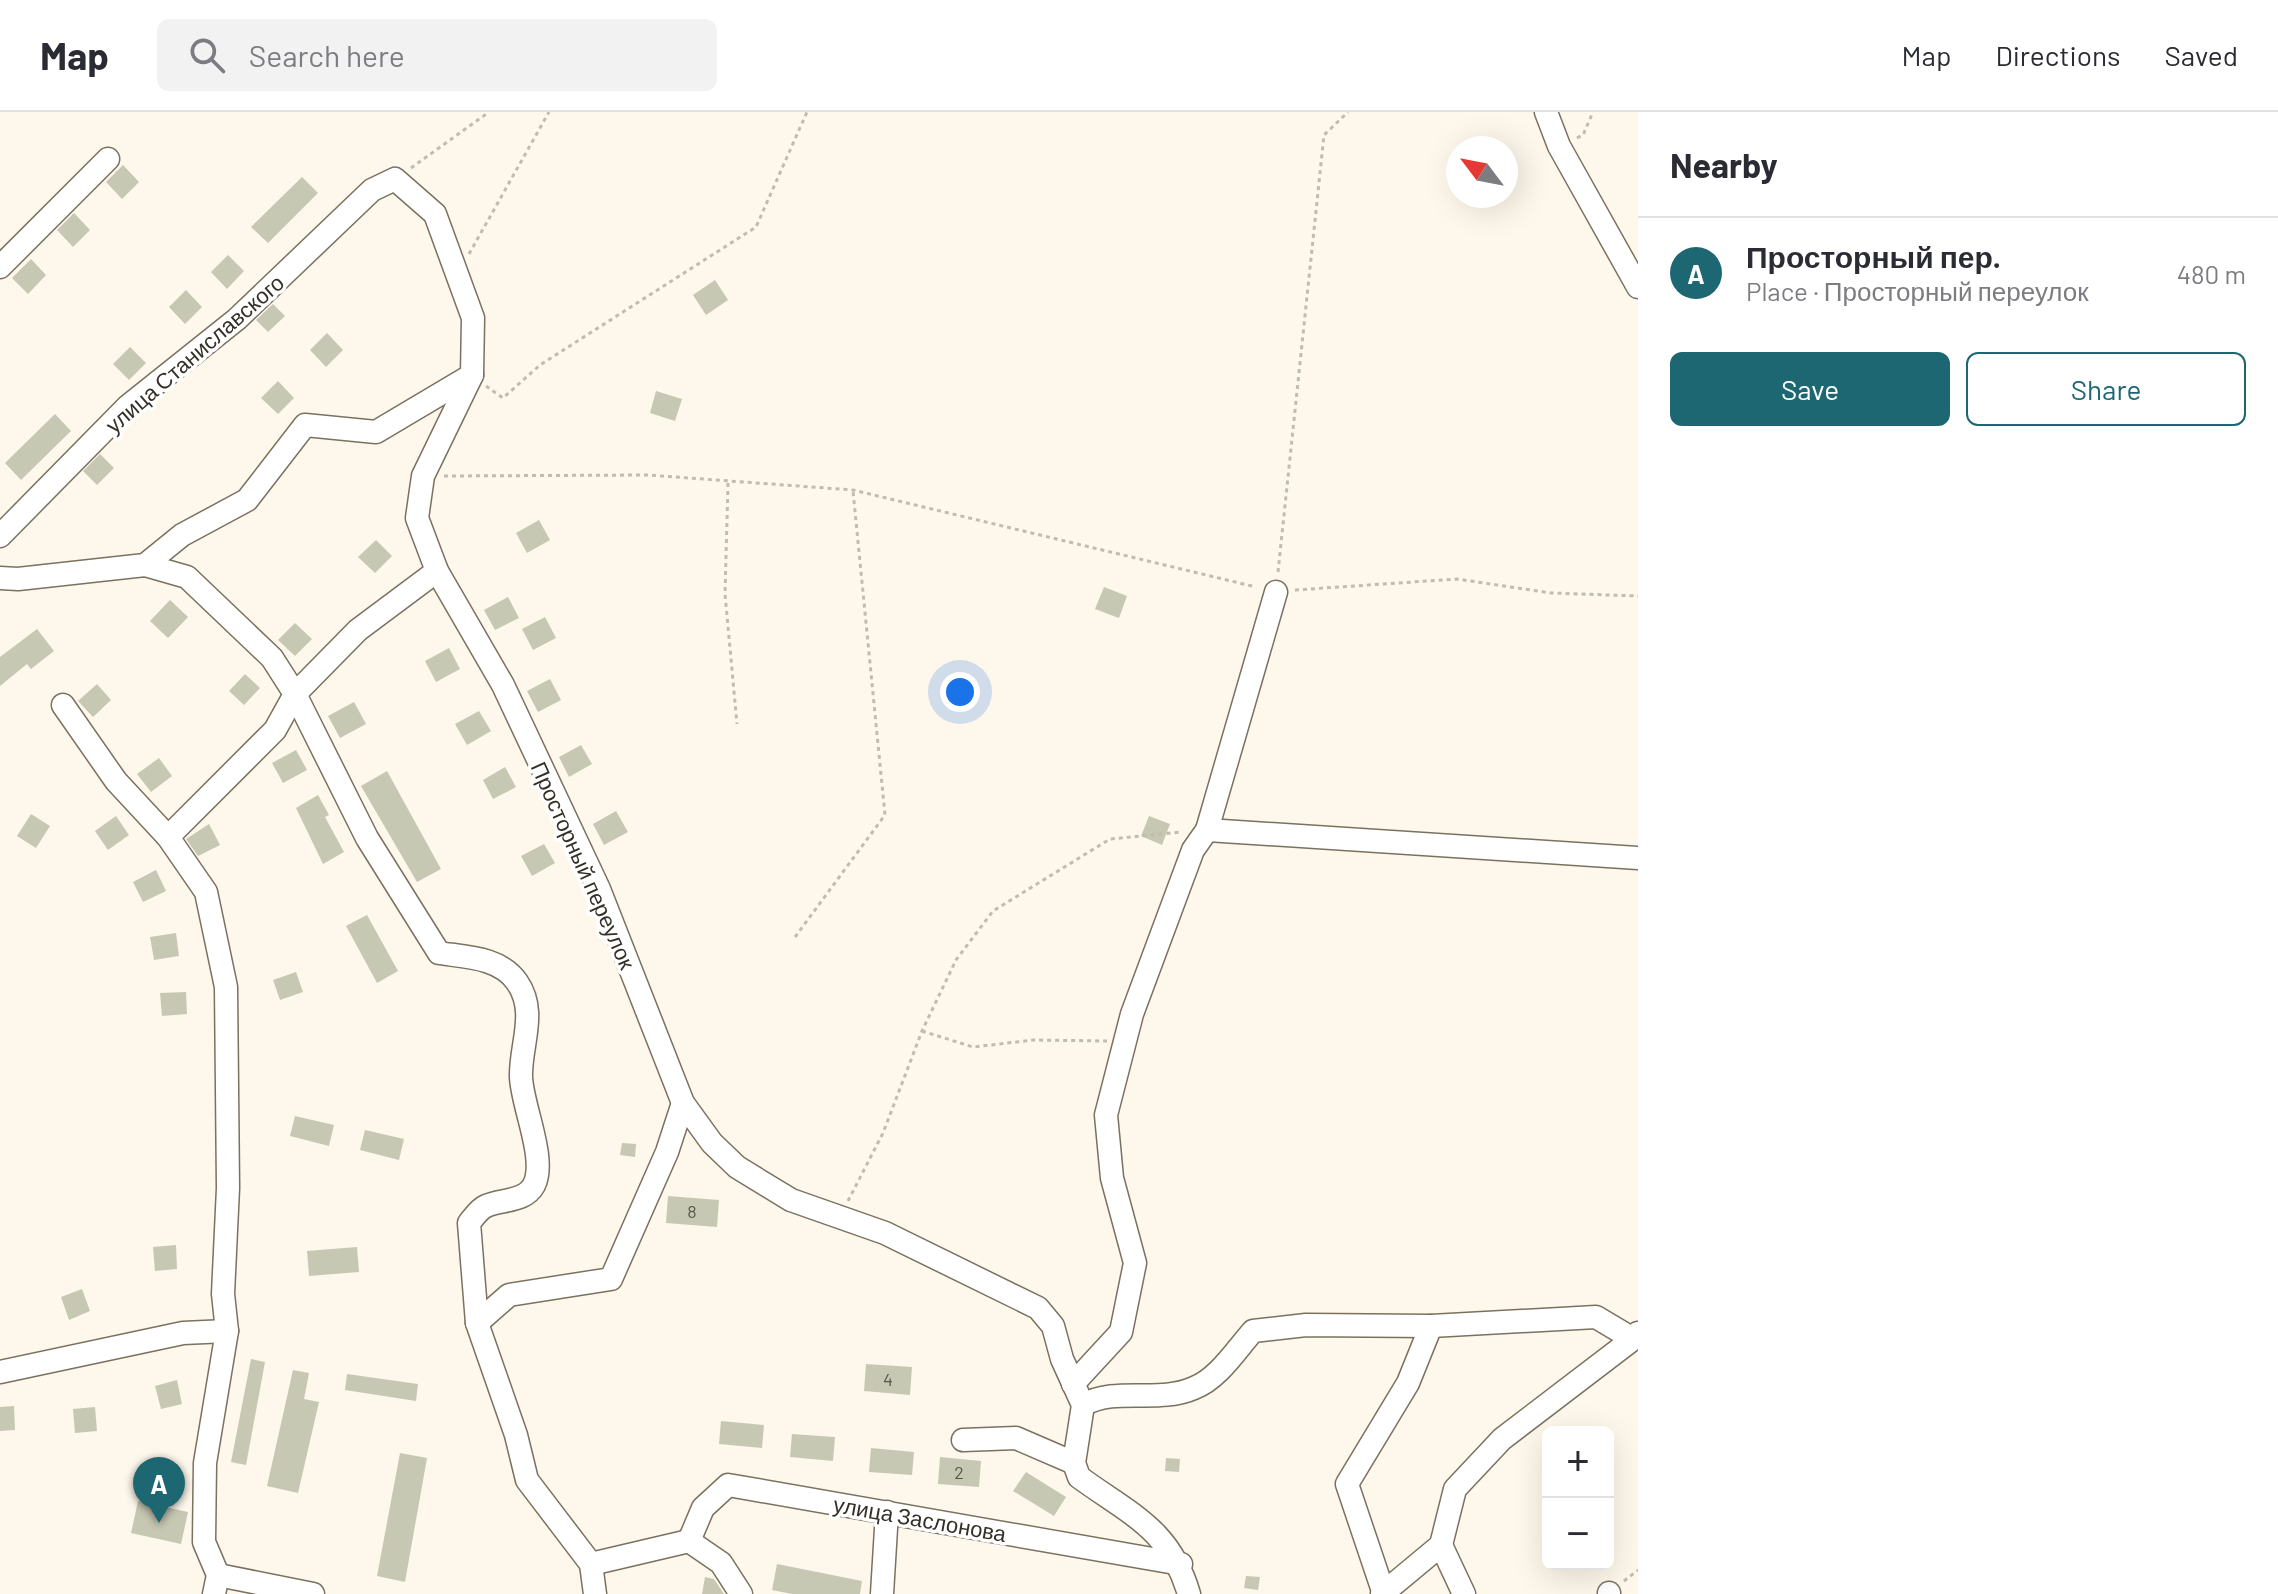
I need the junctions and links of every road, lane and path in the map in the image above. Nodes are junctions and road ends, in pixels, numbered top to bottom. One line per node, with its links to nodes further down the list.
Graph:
1 (489, 112): 9 (path)
2 (549, 112): 11 (path)
3 (807, 112): 13 (path)
4 (1348, 112): 21 (path)
5 (1546, 112): 7 (street)
6 (1593, 112): 7 (path)
7 (1559, 146): 12 (street)
8 (108, 159): 10 (street)
9 (395, 179): 11 (street, Просторный переулок); 17 (street, улица Станиславского)
10 (0, 267)
11 (459, 271): 13 (street, Просторный переулок)
12 (1638, 287)
13 (472, 375): 14 (street, Просторный переулок); 18 (street)
14 (423, 476): 15 (path); 19 (street, Просторный переулок)
15 (728, 483): 16 (path); 25 (path)
16 (853, 490): 21 (path); 29 (path)
17 (0, 536)
18 (145, 565): 20 (street); 23 (street)
19 (437, 571): 23 (street); 32 (street, Просторный переулок)
20 (0, 578)
21 (1276, 592): 22 (path); 26 (street)
22 (1638, 596)
23 (295, 694): 27 (street); 34 (street)
24 (63, 705): 27 (street)
25 (737, 724)
26 (1207, 830): 28 (street); 30 (path); 31 (street)
27 (168, 837): 36 (street)
28 (1638, 858)
29 (795, 937)
30 (922, 1031): 31 (path); 33 (path)
31 (1125, 1041): 39 (street)
32 (683, 1103): 33 (street, Просторный переулок); 34 (street)
33 (839, 1219): 39 (street, Просторный переулок)
34 (477, 1323): 46 (street)
35 (1431, 1326): 37 (street); 40 (street); 49 (street)
36 (227, 1331): 38 (street); 48 (street)
37 (1635, 1336): 45 (street)
38 (0, 1372)
39 (1073, 1384): 40 (street, Просторный переулок)
40 (1083, 1405): 42 (street)
41 (963, 1440): 42 (street)
42 (1074, 1463): 47 (street)
43 (887, 1512): 44 (street, улица Заслонова); 47 (street, улица Заслонова); 53 (street)
44 (689, 1541): 46 (street); 52 (street)
45 (1441, 1545): 49 (street); 55 (street)
46 (591, 1564): 51 (street)
47 (1181, 1564): 54 (street)
48 (216, 1584): 50 (street)
49 (1383, 1593)
50 (313, 1594)
51 (595, 1594)
52 (741, 1594)
53 (882, 1594)
54 (1189, 1594)
55 (1464, 1594)

